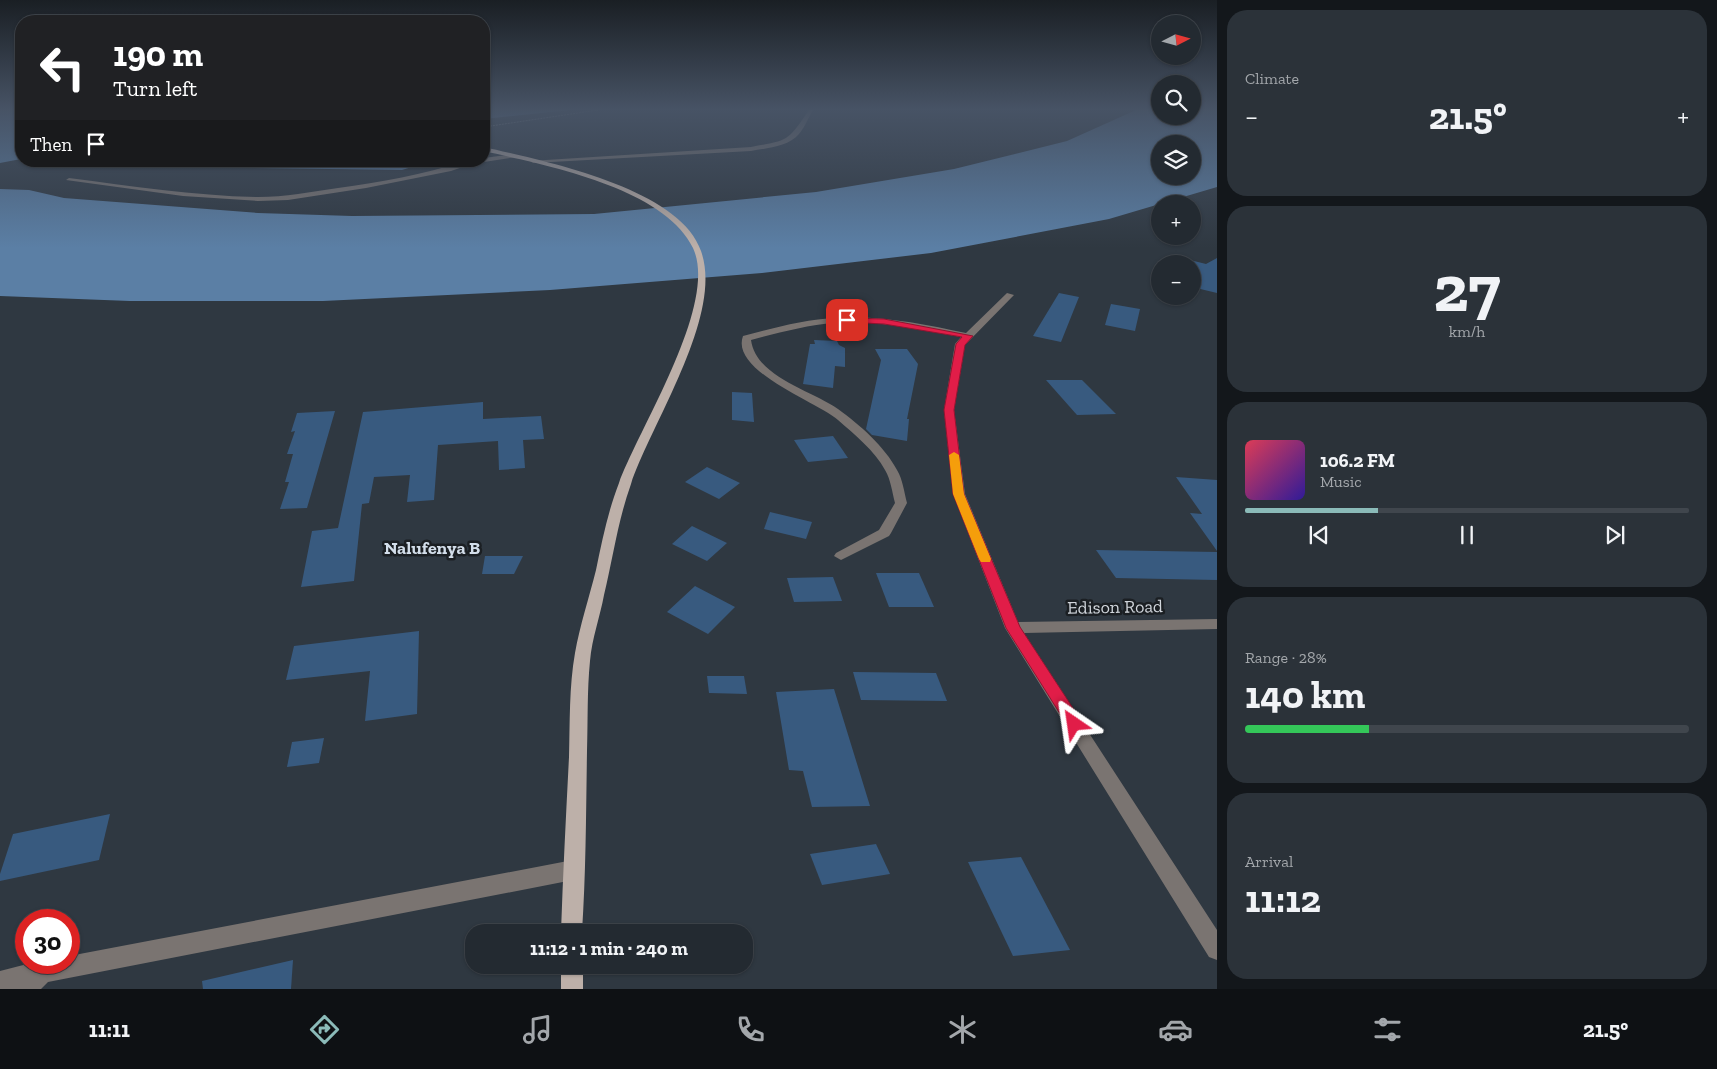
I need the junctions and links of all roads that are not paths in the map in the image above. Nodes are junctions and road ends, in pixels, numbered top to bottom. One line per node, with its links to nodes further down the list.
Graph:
1 (513, 156): 4 (street)
2 (514, 156): 5 (main road)
3 (621, 156): 5 (street)
4 (490, 159)
5 (533, 161): 13 (main road)
6 (455, 167): 7 (street)
7 (69, 180)
8 (1010, 295): 9 (street)
9 (968, 336): 10 (street); 12 (street)
10 (841, 556)
11 (1217, 624): 12 (street, Edison Road)
12 (1013, 628): 15 (street)
13 (573, 870): 14 (main road); 16 (street)
14 (572, 924)
15 (1217, 948)
16 (80, 965)
17 (34, 974): 20 (street)
18 (40, 974): 21 (street)
19 (572, 974): 22 (main road)
20 (0, 982)
21 (25, 989)
22 (572, 989)

